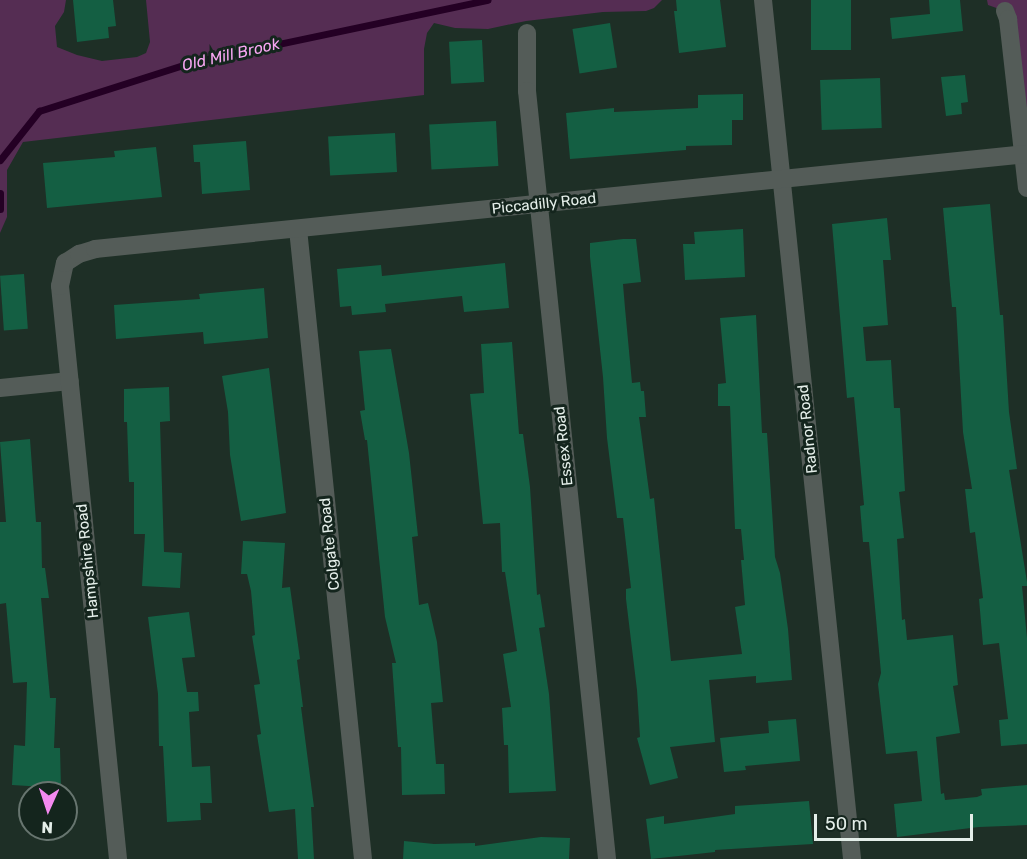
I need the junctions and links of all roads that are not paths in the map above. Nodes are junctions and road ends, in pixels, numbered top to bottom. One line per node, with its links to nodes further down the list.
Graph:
1 (763, 0): 5 (street, Radnor Road)
2 (1005, 11): 4 (street)
3 (527, 33): 7 (street, Essex Road)
4 (1025, 155): 5 (street, Piccadilly Road); 6 (street)
5 (782, 179): 7 (street, Piccadilly Road); 15 (street, Radnor Road)
6 (1027, 188)
7 (539, 204): 8 (street, Piccadilly Road); 14 (street, Essex Road)
8 (298, 229): 9 (street, Piccadilly Road); 13 (street, Colgate Road)
9 (65, 263): 10 (street, Hampshire Road)
10 (70, 381): 11 (street); 12 (street, Hampshire Road)
11 (0, 388)
12 (118, 859)
13 (363, 859)
14 (607, 859)
15 (852, 859)

